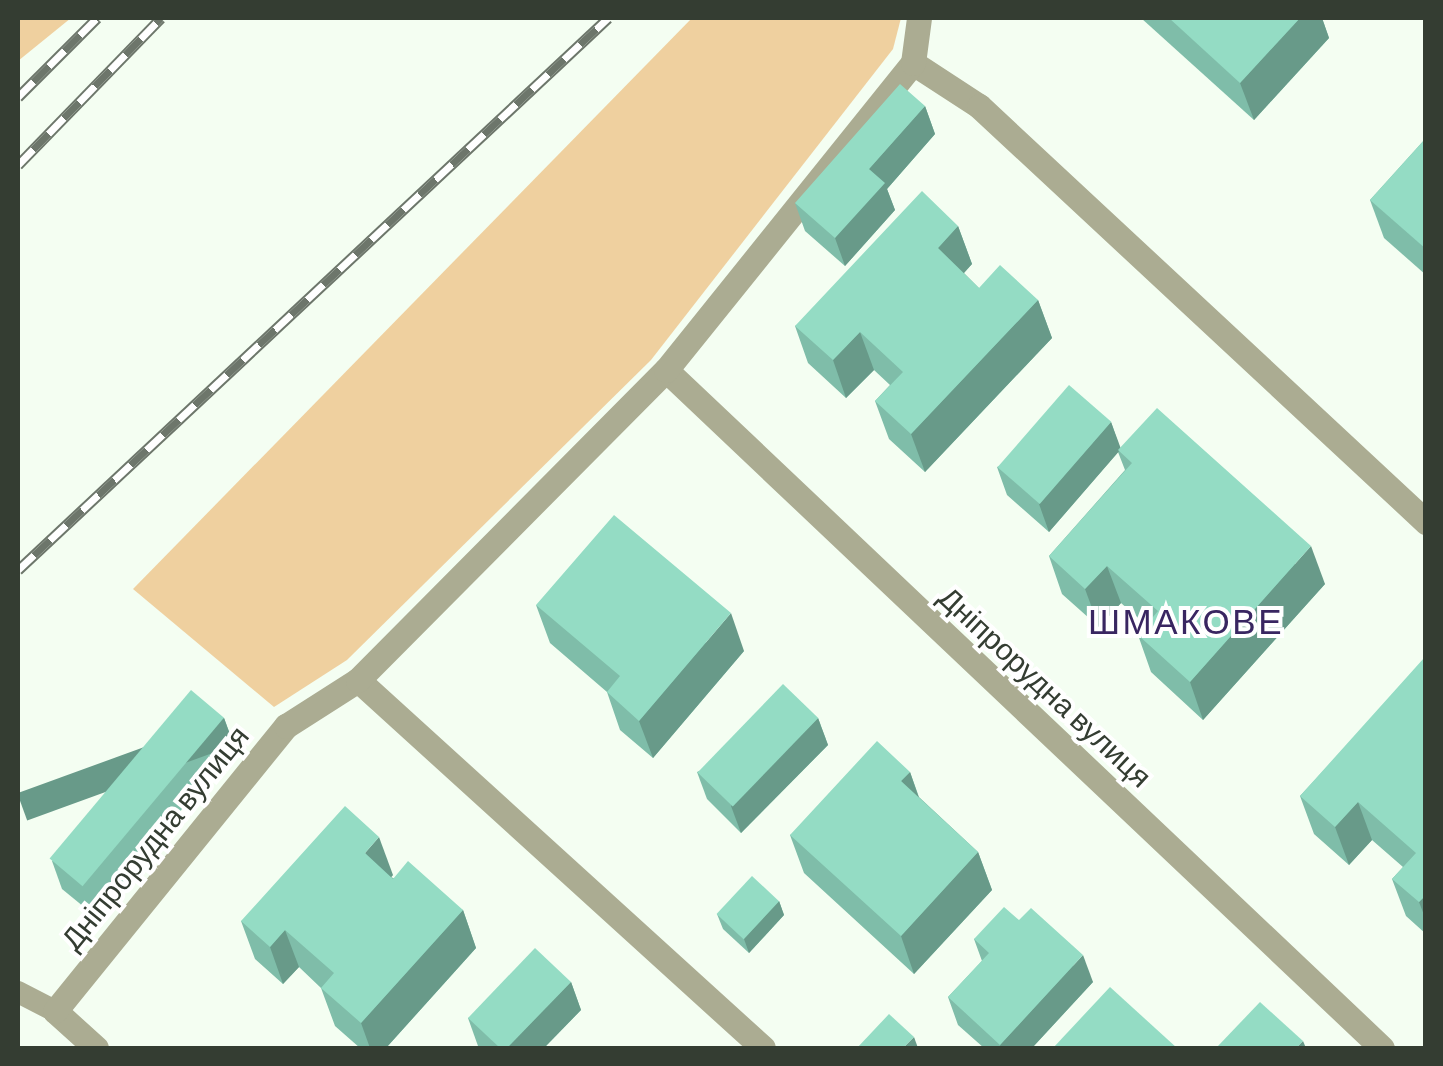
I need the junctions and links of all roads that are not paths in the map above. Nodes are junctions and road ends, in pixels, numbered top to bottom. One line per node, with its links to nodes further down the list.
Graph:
1 (919, 18): 2 (street)
2 (913, 63): 3 (street, Дніпрорудна вулиця); 4 (street)
3 (666, 370): 5 (street, Дніпрорудна вулиця); 10 (street, Дніпрорудна вулиця)
4 (1426, 522)
5 (358, 680): 7 (street, Дніпрорудна вулиця); 9 (street)
6 (18, 992): 7 (lane)
7 (55, 1011): 8 (street)
8 (96, 1048)
9 (763, 1048)
10 (1382, 1048)

